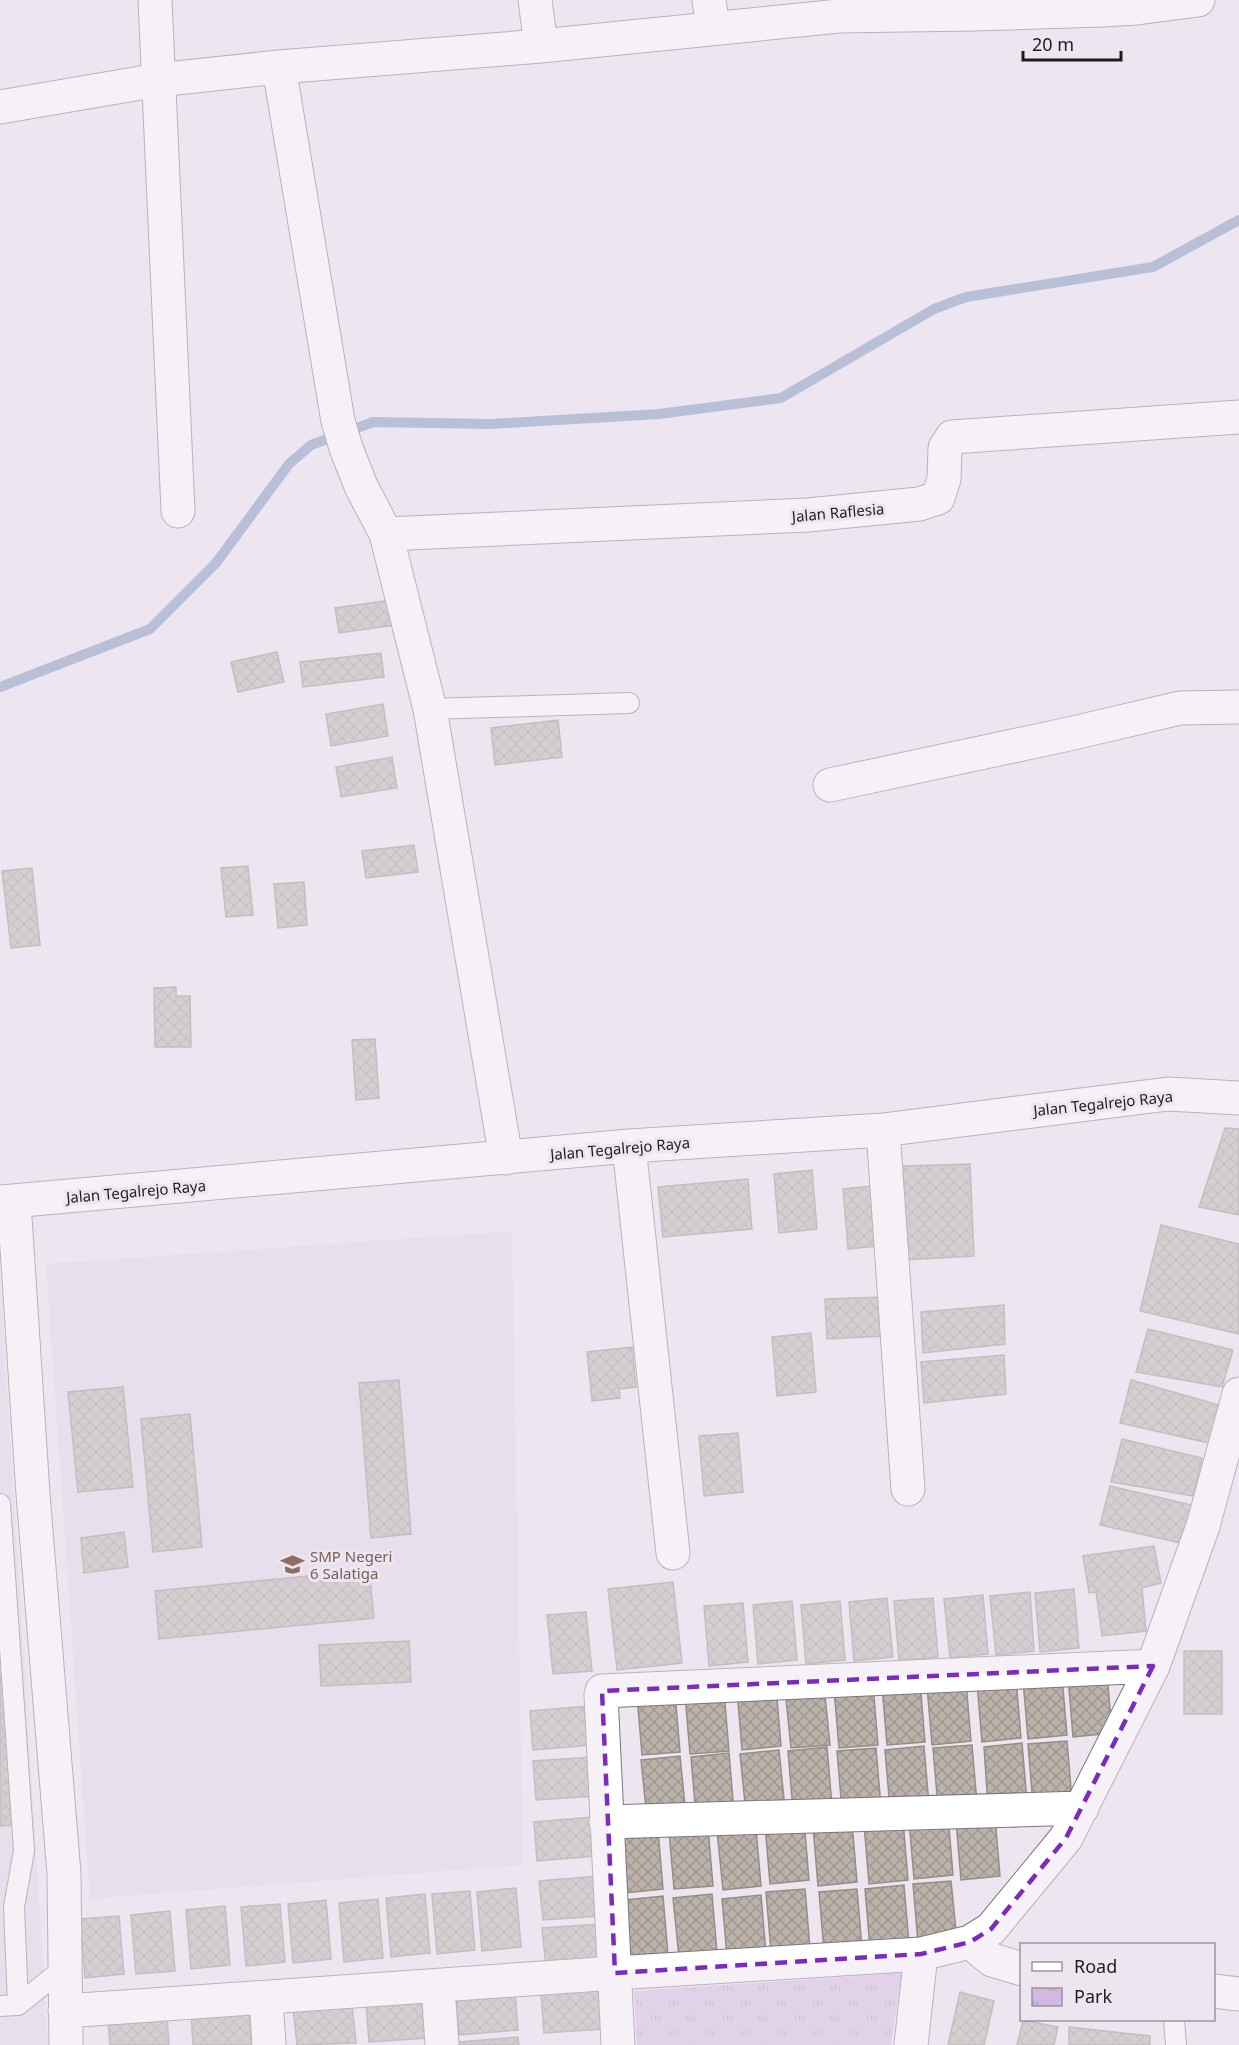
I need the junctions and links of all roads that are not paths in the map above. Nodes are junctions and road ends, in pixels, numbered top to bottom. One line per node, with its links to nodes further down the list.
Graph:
1 (154, 0): 10 (street)
2 (535, 0): 8 (street)
3 (1198, 0): 4 (street)
4 (1101, 5): 5 (street)
5 (976, 7): 6 (street)
6 (841, 8): 7 (street)
7 (711, 14): 8 (street)
8 (541, 46): 9 (street)
9 (279, 67): 10 (street); 14 (street)
10 (158, 80): 11 (street); 13 (street)
11 (0, 107)
12 (1239, 417): 14 (street, Jalan Raflesia)
13 (178, 511)
14 (386, 534): 17 (street)
15 (629, 703): 17 (lane)
16 (1239, 707): 18 (street)
17 (430, 709): 22 (street)
18 (830, 785)
19 (1239, 1098): 20 (street, Jalan Tegalrejo Raya)
20 (883, 1130): 21 (street, Jalan Tegalrejo Raya); 25 (street)
21 (629, 1146): 22 (street, Jalan Tegalrejo Raya); 27 (street)
22 (506, 1158): 23 (street, Jalan Tegalrejo Raya)
23 (7, 1202): 33 (street)
24 (1239, 1394): 28 (street)
25 (908, 1489)
26 (0, 1504): 40 (lane)
27 (673, 1553)
28 (1153, 1666): 29 (street); 30 (street)
29 (1082, 1808): 30 (street); 31 (street)
30 (606, 1822): 35 (street)
31 (970, 1942): 32 (street); 34 (street)
32 (921, 1954): 35 (street); 47 (street)
33 (64, 1968): 40 (lane); 41 (street)
34 (1020, 1968)
35 (615, 1973): 36 (street); 46 (street)
36 (438, 1986): 39 (street); 45 (street)
37 (1215, 1991): 38 (street)
38 (1239, 1994)
39 (266, 1999): 41 (street); 44 (street)
40 (9, 2005)
41 (65, 2012): 43 (street)
42 (1174, 2021): 48 (lane)
43 (66, 2045)
44 (269, 2045)
45 (442, 2045)
46 (618, 2045)
47 (911, 2045)
48 (1176, 2045)

